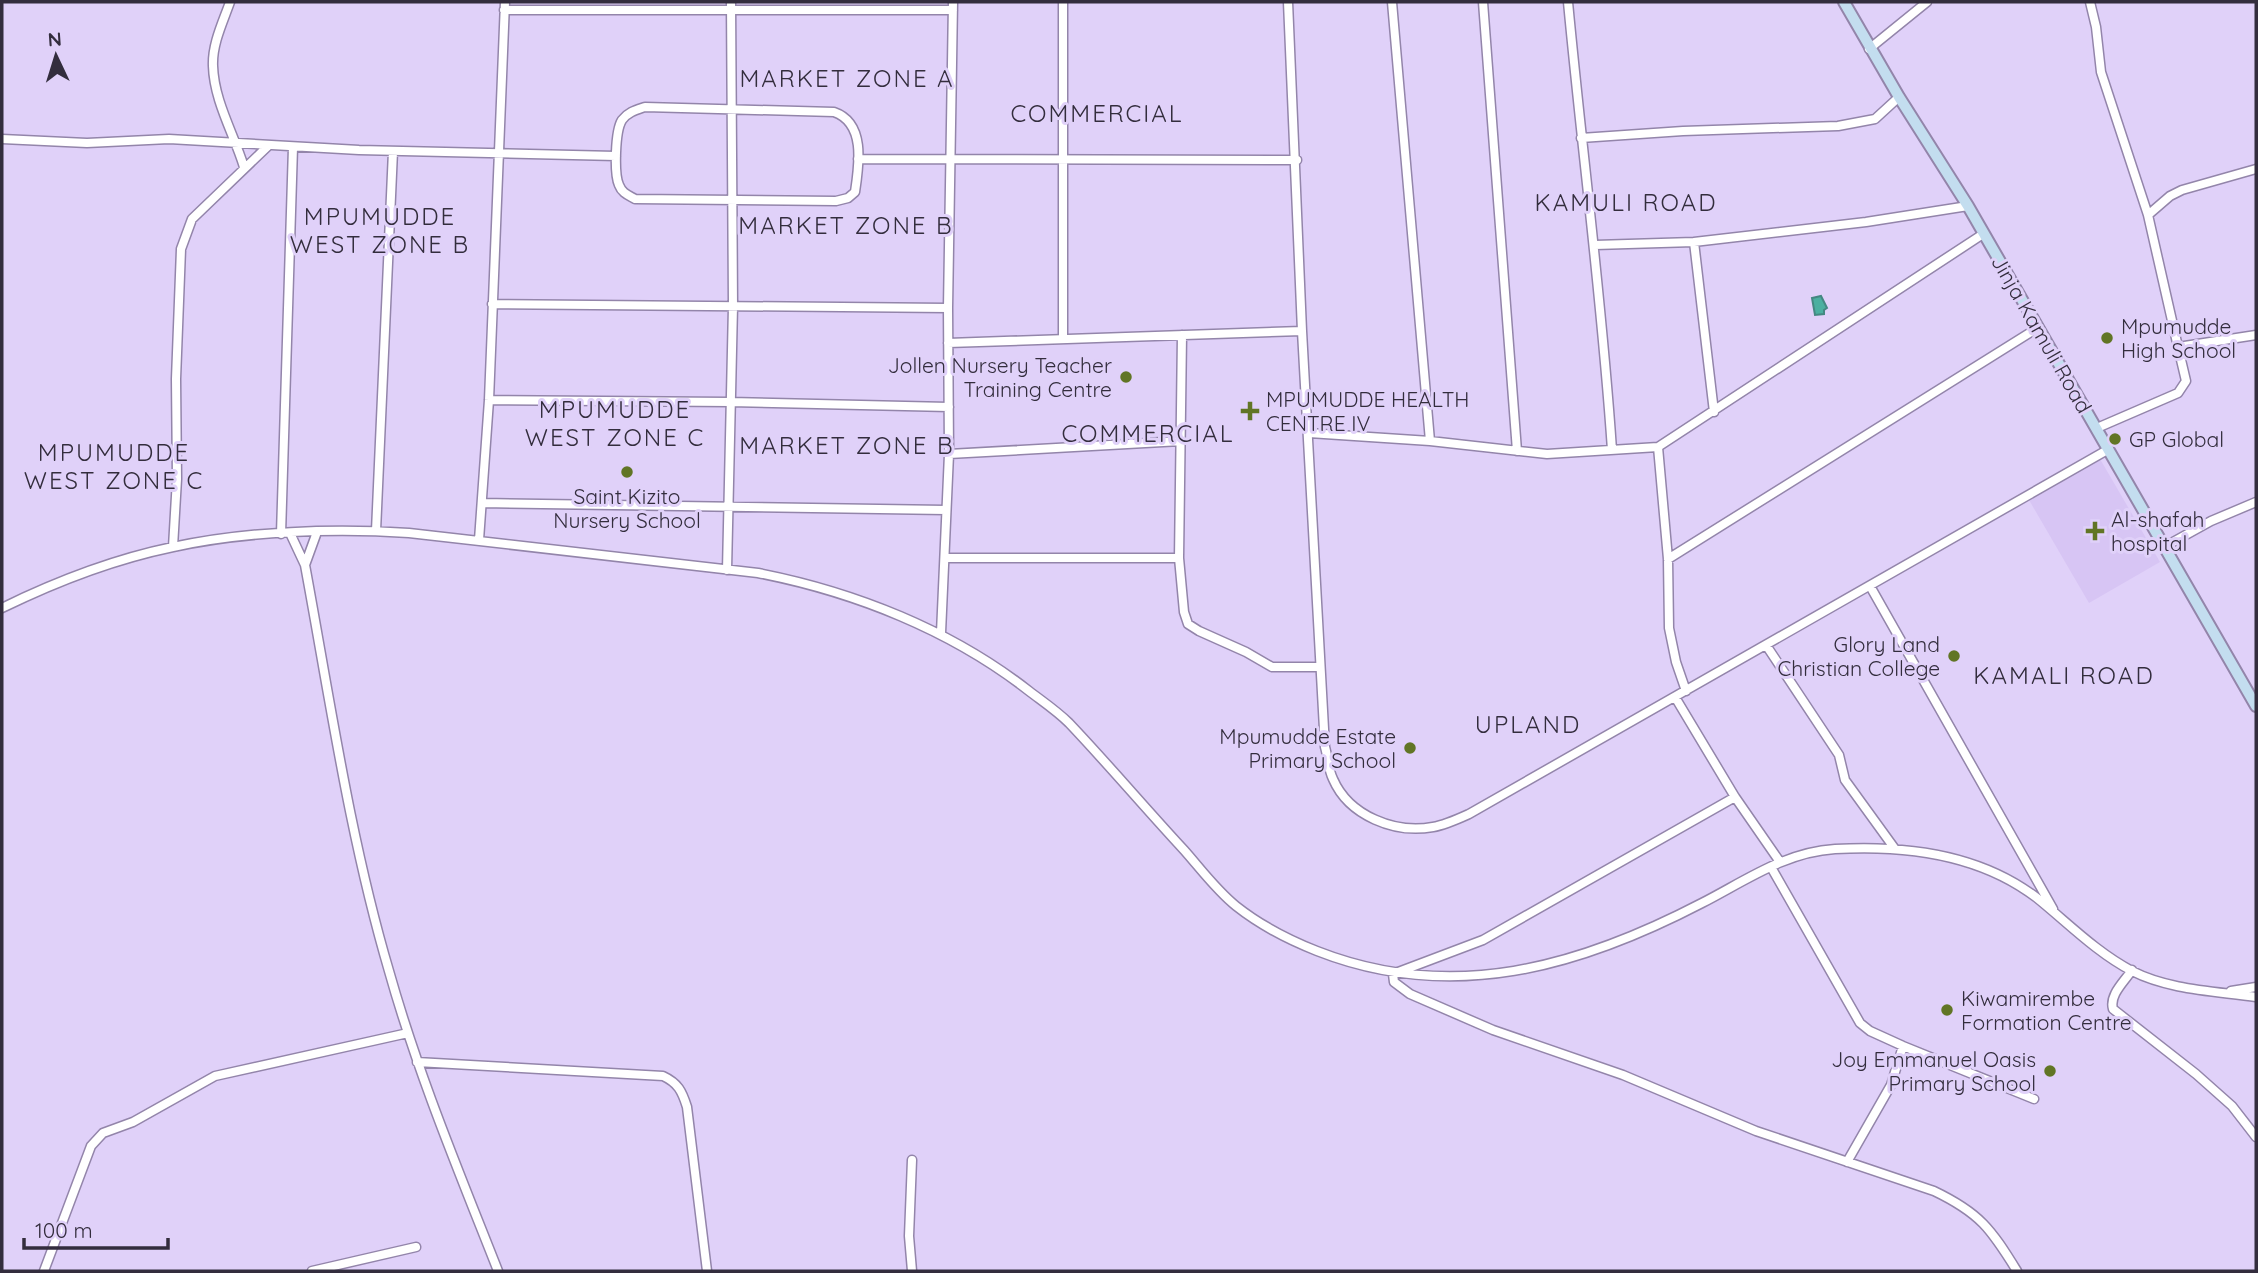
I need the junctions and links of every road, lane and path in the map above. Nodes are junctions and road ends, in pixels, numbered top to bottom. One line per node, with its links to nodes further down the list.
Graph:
1 (230, 2): 18 (street)
2 (1063, 2): 26 (street)
3 (1288, 2): 27 (street)
4 (1392, 2): 53 (street)
5 (1483, 2): 57 (street)
6 (1568, 2): 16 (street)
7 (1844, 2): 13 (main road, Jinja Kamuli Road)
8 (1927, 2): 13 (street)
9 (2090, 2): 32 (street)
10 (505, 6): 11 (street); 22 (street)
11 (731, 6): 12 (street); 15 (street)
12 (953, 6): 25 (street)
13 (1869, 49): 14 (main road, Jinja Kamuli Road)
14 (1899, 97): 16 (street); 31 (main road, Jinja Kamuli Road)
15 (732, 107): 23 (street); 24 (street); 30 (street)
16 (1581, 138): 35 (street)
17 (2, 139): 18 (street)
18 (236, 143): 19 (street); 28 (street)
19 (268, 146): 20 (street); 28 (street)
20 (293, 147): 21 (street); 65 (street)
21 (393, 151): 22 (street); 63 (street)
22 (499, 152): 23 (street); 36 (street)
23 (616, 156): 30 (street)
24 (858, 159): 25 (street); 30 (street)
25 (950, 160): 26 (street); 38 (street)
26 (1063, 160): 27 (street); 43 (street)
27 (1297, 160): 40 (street)
28 (244, 167): 67 (street)
29 (2256, 169): 32 (street)
30 (733, 200): 37 (street)
31 (1968, 206): 33 (main road, Jinja Kamuli Road); 34 (street)
32 (2148, 215): 45 (street)
33 (1983, 234): 39 (main road, Jinja Kamuli Road); 49 (street)
34 (1694, 242): 35 (street); 49 (street)
35 (1595, 245): 56 (street)
36 (492, 304): 37 (street); 46 (street)
37 (733, 306): 38 (street); 47 (street)
38 (948, 308): 44 (street)
39 (2039, 327): 50 (main road, Jinja Kamuli Road); 71 (street)
40 (1303, 331): 41 (street); 51 (street)
41 (1182, 335): 43 (street); 52 (street)
42 (2256, 335): 45 (street)
43 (1063, 339): 44 (street)
44 (948, 343): 48 (street)
45 (2178, 347): 50 (street)
46 (489, 400): 47 (street); 60 (street)
47 (730, 402): 48 (street); 61 (street)
48 (949, 407): 58 (street)
49 (1714, 412): 54 (street)
50 (2097, 428): 55 (main road, Jinja Kamuli Road)
51 (1309, 433): 53 (street); 78 (street)
52 (1181, 441): 58 (street); 70 (street)
53 (1430, 441): 57 (street)
54 (1658, 447): 56 (street); 71 (street)
55 (2109, 449): 68 (main road, Jinja Kamuli Road); 74 (street)
56 (1612, 450): 57 (street)
57 (1517, 451)
58 (949, 454): 62 (street)
59 (2256, 502): 68 (street)
60 (483, 503): 61 (street); 66 (street)
61 (728, 506): 62 (street); 73 (street)
62 (946, 510): 69 (street)
63 (376, 531): 64 (street); 66 (street)
64 (317, 532): 65 (street); 72 (street)
65 (286, 533): 67 (street); 72 (street)
66 (480, 540): 73 (street)
67 (173, 547): 75 (street)
68 (2164, 547): 81 (main road, Jinja Kamuli Road)
69 (944, 558): 70 (street); 76 (street)
70 (1179, 558): 78 (street)
71 (1668, 559): 79 (street)
72 (305, 565): 92 (street)
73 (727, 570): 76 (street)
74 (1870, 586): 77 (street); 86 (street)
75 (2, 608)
76 (941, 633): 88 (street)
77 (1766, 645): 79 (street); 83 (street)
78 (1320, 667): 80 (street)
79 (1686, 691): 80 (street)
80 (1675, 697): 82 (street)
81 (2256, 706)
82 (1735, 797): 84 (street); 88 (street)
83 (1895, 849): 84 (street); 86 (street)
84 (1780, 862): 85 (street)
85 (1771, 867): 88 (street); 93 (street)
86 (2056, 913): 87 (street)
87 (2132, 971): 90 (street); 96 (street)
88 (1393, 974): 98 (street)
89 (2256, 987): 90 (street)
90 (2221, 992): 91 (street)
91 (2256, 997)
92 (408, 1033): 94 (street); 100 (street)
93 (1903, 1046): 95 (street); 98 (street)
94 (417, 1062): 102 (street); 103 (street)
95 (2034, 1099)
96 (2256, 1137)
97 (912, 1160): 104 (street)
98 (1847, 1162): 105 (street)
99 (416, 1247): 101 (street)
100 (44, 1271)
101 (312, 1271)
102 (498, 1271)
103 (707, 1271)
104 (912, 1271)
105 (2018, 1271)

